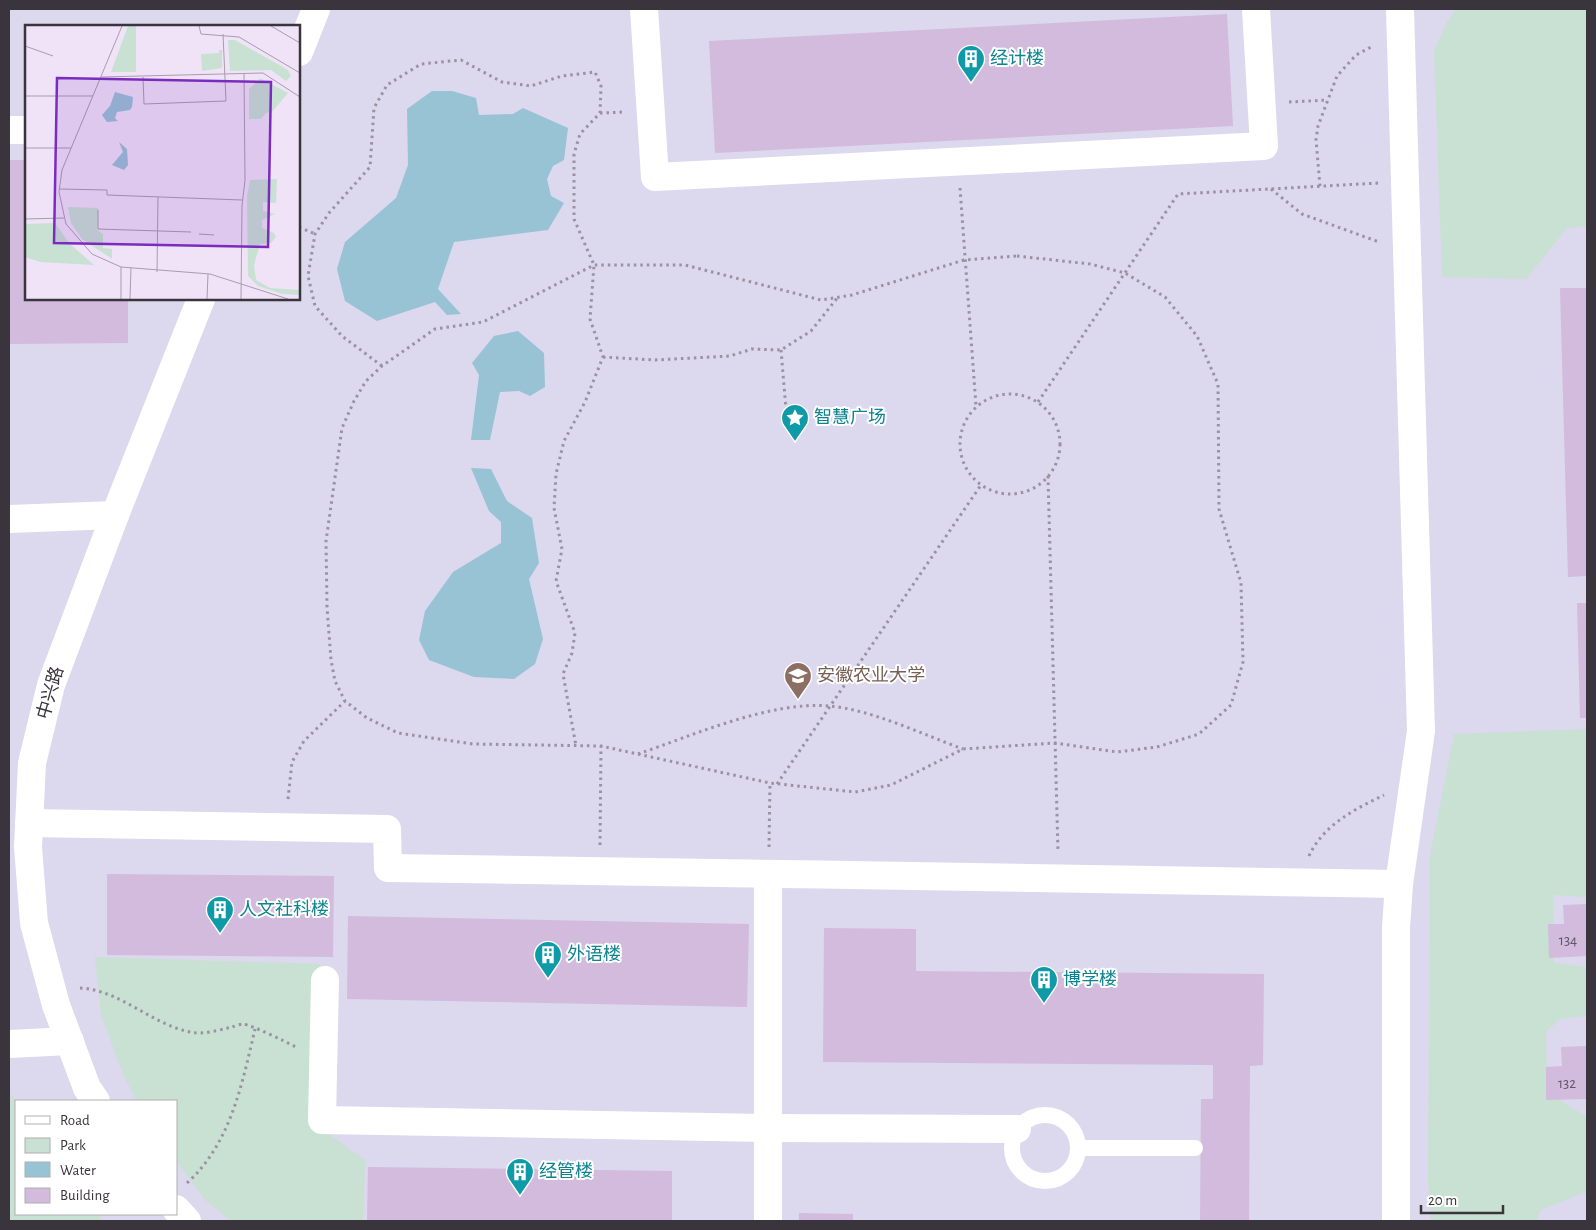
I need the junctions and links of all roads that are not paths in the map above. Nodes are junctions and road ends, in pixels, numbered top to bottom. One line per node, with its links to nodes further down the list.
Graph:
1 (316, 9): 5 (street)
2 (644, 9): 3 (street)
3 (1256, 9)
4 (1401, 21): 13 (street)
5 (300, 49)
6 (9, 130): 7 (street)
7 (25, 130)
8 (201, 300): 9 (street, 中兴路)
9 (115, 515): 10 (street); 11 (street, 中兴路)
10 (9, 519)
11 (29, 823): 12 (street); 15 (street, 中兴路)
12 (768, 875): 13 (street); 18 (street)
13 (1399, 884): 25 (street)
14 (325, 980): 18 (street)
15 (70, 1041): 16 (street); 17 (street, 中兴路)
16 (9, 1044)
17 (95, 1100)
18 (768, 1128): 19 (street); 24 (street)
19 (1017, 1129): 20 (lane); 20 (lane)
20 (1078, 1148): 21 (lane)
21 (1195, 1148)
22 (179, 1198): 23 (street)
23 (188, 1221)
24 (768, 1221)
25 (1396, 1221)

